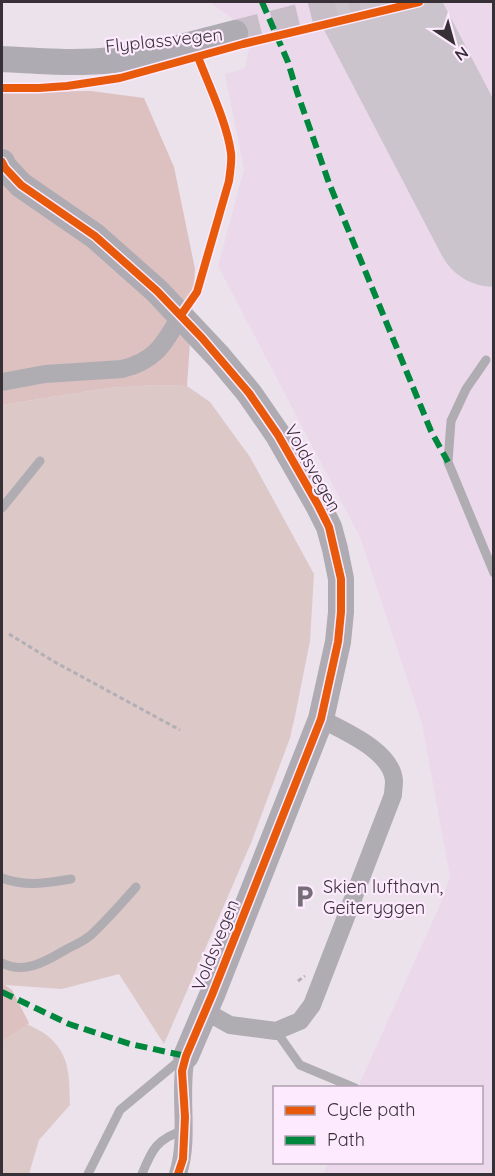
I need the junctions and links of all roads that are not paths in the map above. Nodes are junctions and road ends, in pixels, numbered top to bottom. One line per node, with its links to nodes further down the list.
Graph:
1 (2, 44): 2 (street, Flyplassvegen)
2 (2, 59)
3 (2, 162): 4 (street, Voldsvegen)
4 (181, 315): 6 (street); 10 (street, Voldsvegen)
5 (486, 360): 9 (lane)
6 (2, 382)
7 (40, 461): 8 (lane)
8 (2, 508)
9 (494, 573)
10 (321, 719): 15 (street, Voldsvegen); 16 (street)
11 (2, 878): 12 (lane)
12 (71, 879)
13 (136, 887): 14 (lane)
14 (2, 963)
15 (205, 1011): 16 (street, Voldsvegen); 17 (street, Voldsvegen)
16 (276, 1031): 18 (lane)
17 (186, 1056): 19 (street); 20 (lane, Voldsvegen)
18 (350, 1086)
19 (184, 1130): 21 (lane); 22 (street)
20 (88, 1174)
21 (142, 1174)
22 (178, 1174)

